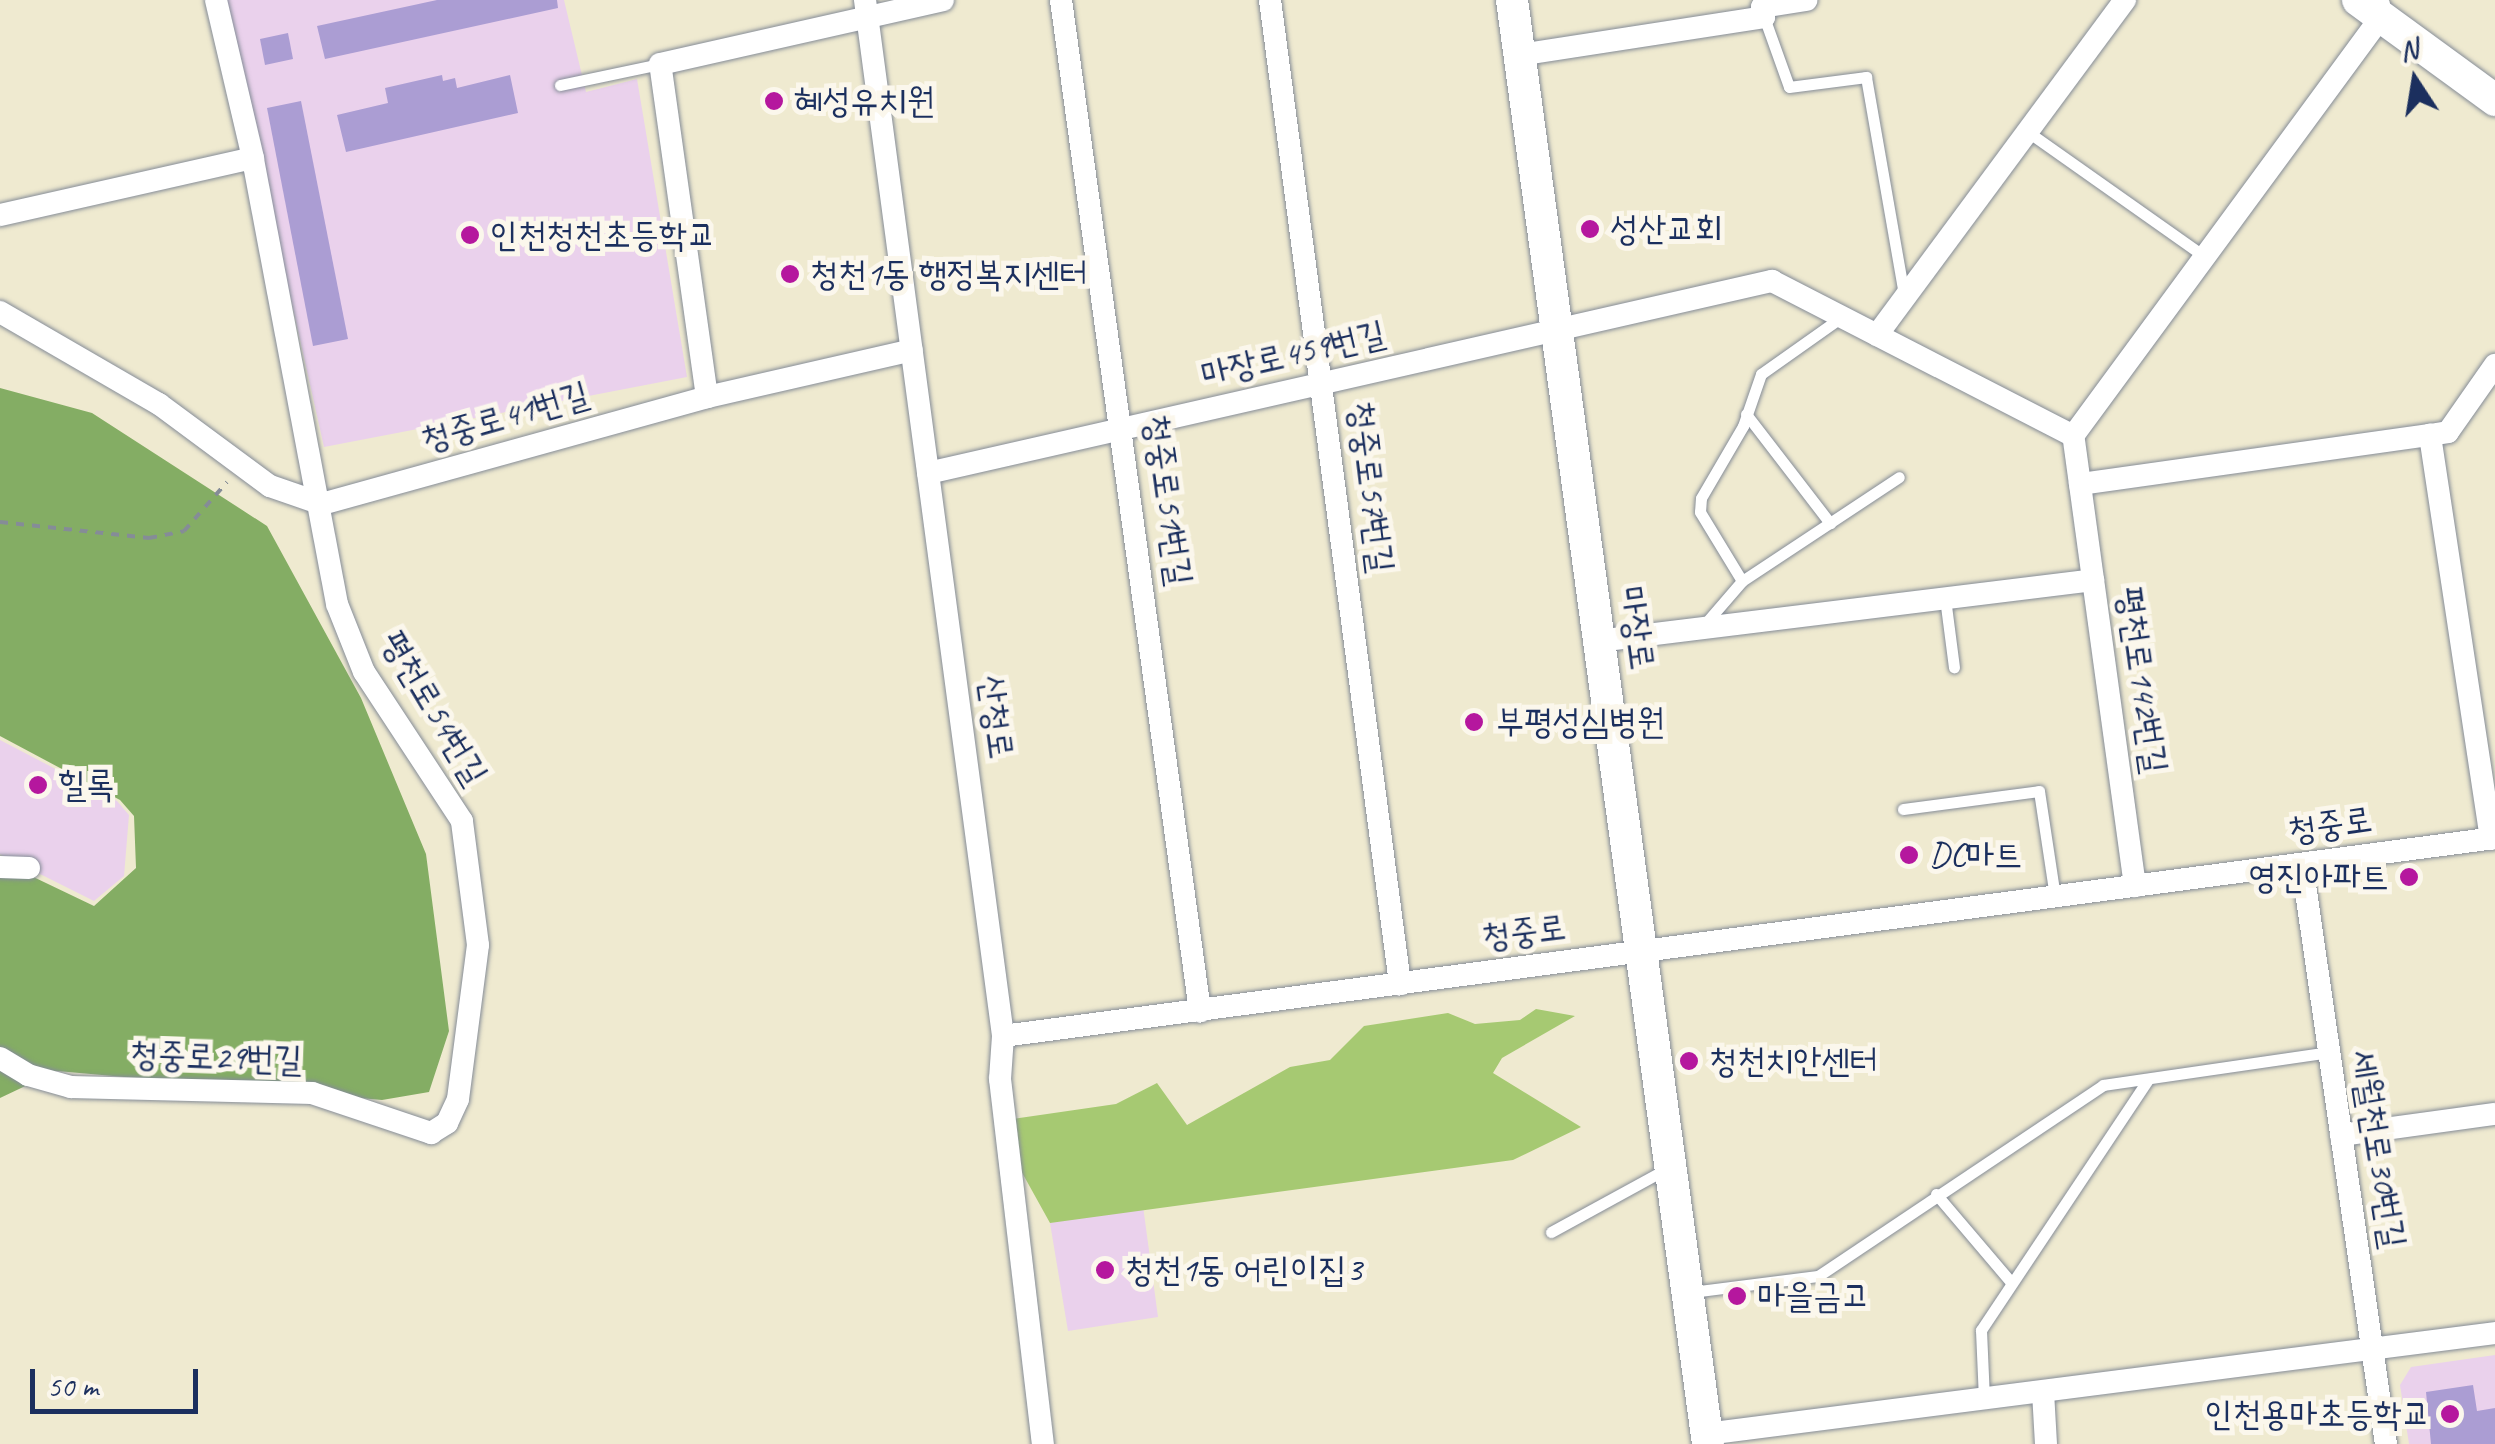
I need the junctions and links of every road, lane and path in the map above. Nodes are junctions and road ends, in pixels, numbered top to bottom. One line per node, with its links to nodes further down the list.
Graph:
1 (216, 0): 16 (street, 평천로54번길)
2 (944, 0): 9 (street)
3 (1061, 0): 29 (street, 청중로51번길)
4 (1270, 0): 26 (street, 청중로57번길)
5 (1512, 0): 11 (main road, 마장로)
6 (1806, 0): 10 (street)
7 (2125, 0): 15 (street)
8 (2372, 6): 14 (main road); 18 (street)
9 (867, 9): 12 (street); 24 (street, 산청로)
10 (1764, 17): 11 (street); 19 (lane)
11 (1519, 55): 22 (main road, 마장로)
12 (660, 64): 13 (lane); 27 (street)
13 (560, 85)
14 (2495, 100)
15 (2028, 132): 18 (lane); 19 (street)
16 (253, 158): 17 (street); 36 (street, 평천로54번길)
17 (0, 215)
18 (2205, 256): 31 (street)
19 (1904, 298): 23 (street)
20 (0, 312): 32 (street)
21 (1842, 316): 22 (street, 마장로459번길); 23 (street, 마장로459번길); 28 (lane)
22 (1557, 331): 26 (street, 마장로459번길); 43 (main road, 마장로)
23 (1877, 335): 31 (street, 마장로459번길)
24 (912, 350): 27 (street, 청중로41번길); 33 (street, 산청로)
25 (2495, 366): 30 (street)
26 (1322, 384): 29 (street, 마장로459번길); 53 (street, 청중로57번길)
27 (708, 397): 36 (street, 청중로41번길)
28 (1746, 414): 38 (lane); 40 (lane)
29 (1124, 428): 33 (street, 마장로459번길); 54 (street, 청중로51번길)
30 (2430, 435): 35 (street); 46 (street)
31 (2073, 436): 35 (street, 평천로142번길)
32 (237, 463): 36 (street); 37 (path)
33 (928, 473): 55 (street, 산청로)
34 (1900, 477): 38 (lane)
35 (2080, 484): 39 (street, 평천로142번길)
36 (322, 504): 60 (street, 평천로54번길)
37 (0, 522)
38 (1830, 523): 40 (lane)
39 (2093, 580): 41 (street); 50 (street, 평천로142번길)
40 (1742, 581): 42 (lane)
41 (1945, 598): 42 (street); 44 (lane)
42 (1701, 628): 43 (street)
43 (1598, 641): 52 (main road, 마장로)
44 (1954, 667)
45 (1903, 809): 51 (lane)
46 (2493, 838): 47 (street, 청중로)
47 (2302, 864): 50 (street, 청중로); 56 (street, 세월천로30번길)
48 (0, 867): 49 (street)
49 (29, 868)
50 (2135, 886): 51 (street, 청중로)
51 (2055, 897): 52 (street, 청중로)
52 (1640, 952): 53 (street, 청중로); 62 (main road, 마장로)
53 (1400, 984): 54 (street, 청중로)
54 (1200, 1010): 55 (street, 청중로)
55 (1002, 1036): 72 (street, 산청로)
56 (2328, 1052): 58 (lane); 61 (street, 세월천로30번길)
57 (0, 1058): 60 (street, 청중로29번길)
58 (2147, 1080): 63 (lane); 65 (lane)
59 (2495, 1114): 61 (street)
60 (431, 1133)
61 (2340, 1135): 68 (street, 세월천로30번길)
62 (1670, 1166): 64 (lane); 66 (main road, 마장로)
63 (1936, 1194): 65 (lane); 66 (lane)
64 (1551, 1232)
65 (2010, 1281): 70 (lane)
66 (1687, 1293): 71 (main road, 마장로)
67 (2495, 1333): 68 (street)
68 (2373, 1350): 69 (street); 74 (street, 세월천로30번길)
69 (2043, 1392): 70 (street); 73 (street)
70 (1984, 1399): 71 (street)
71 (1707, 1439)
72 (1044, 1444)
73 (2046, 1444)
74 (2386, 1444)

